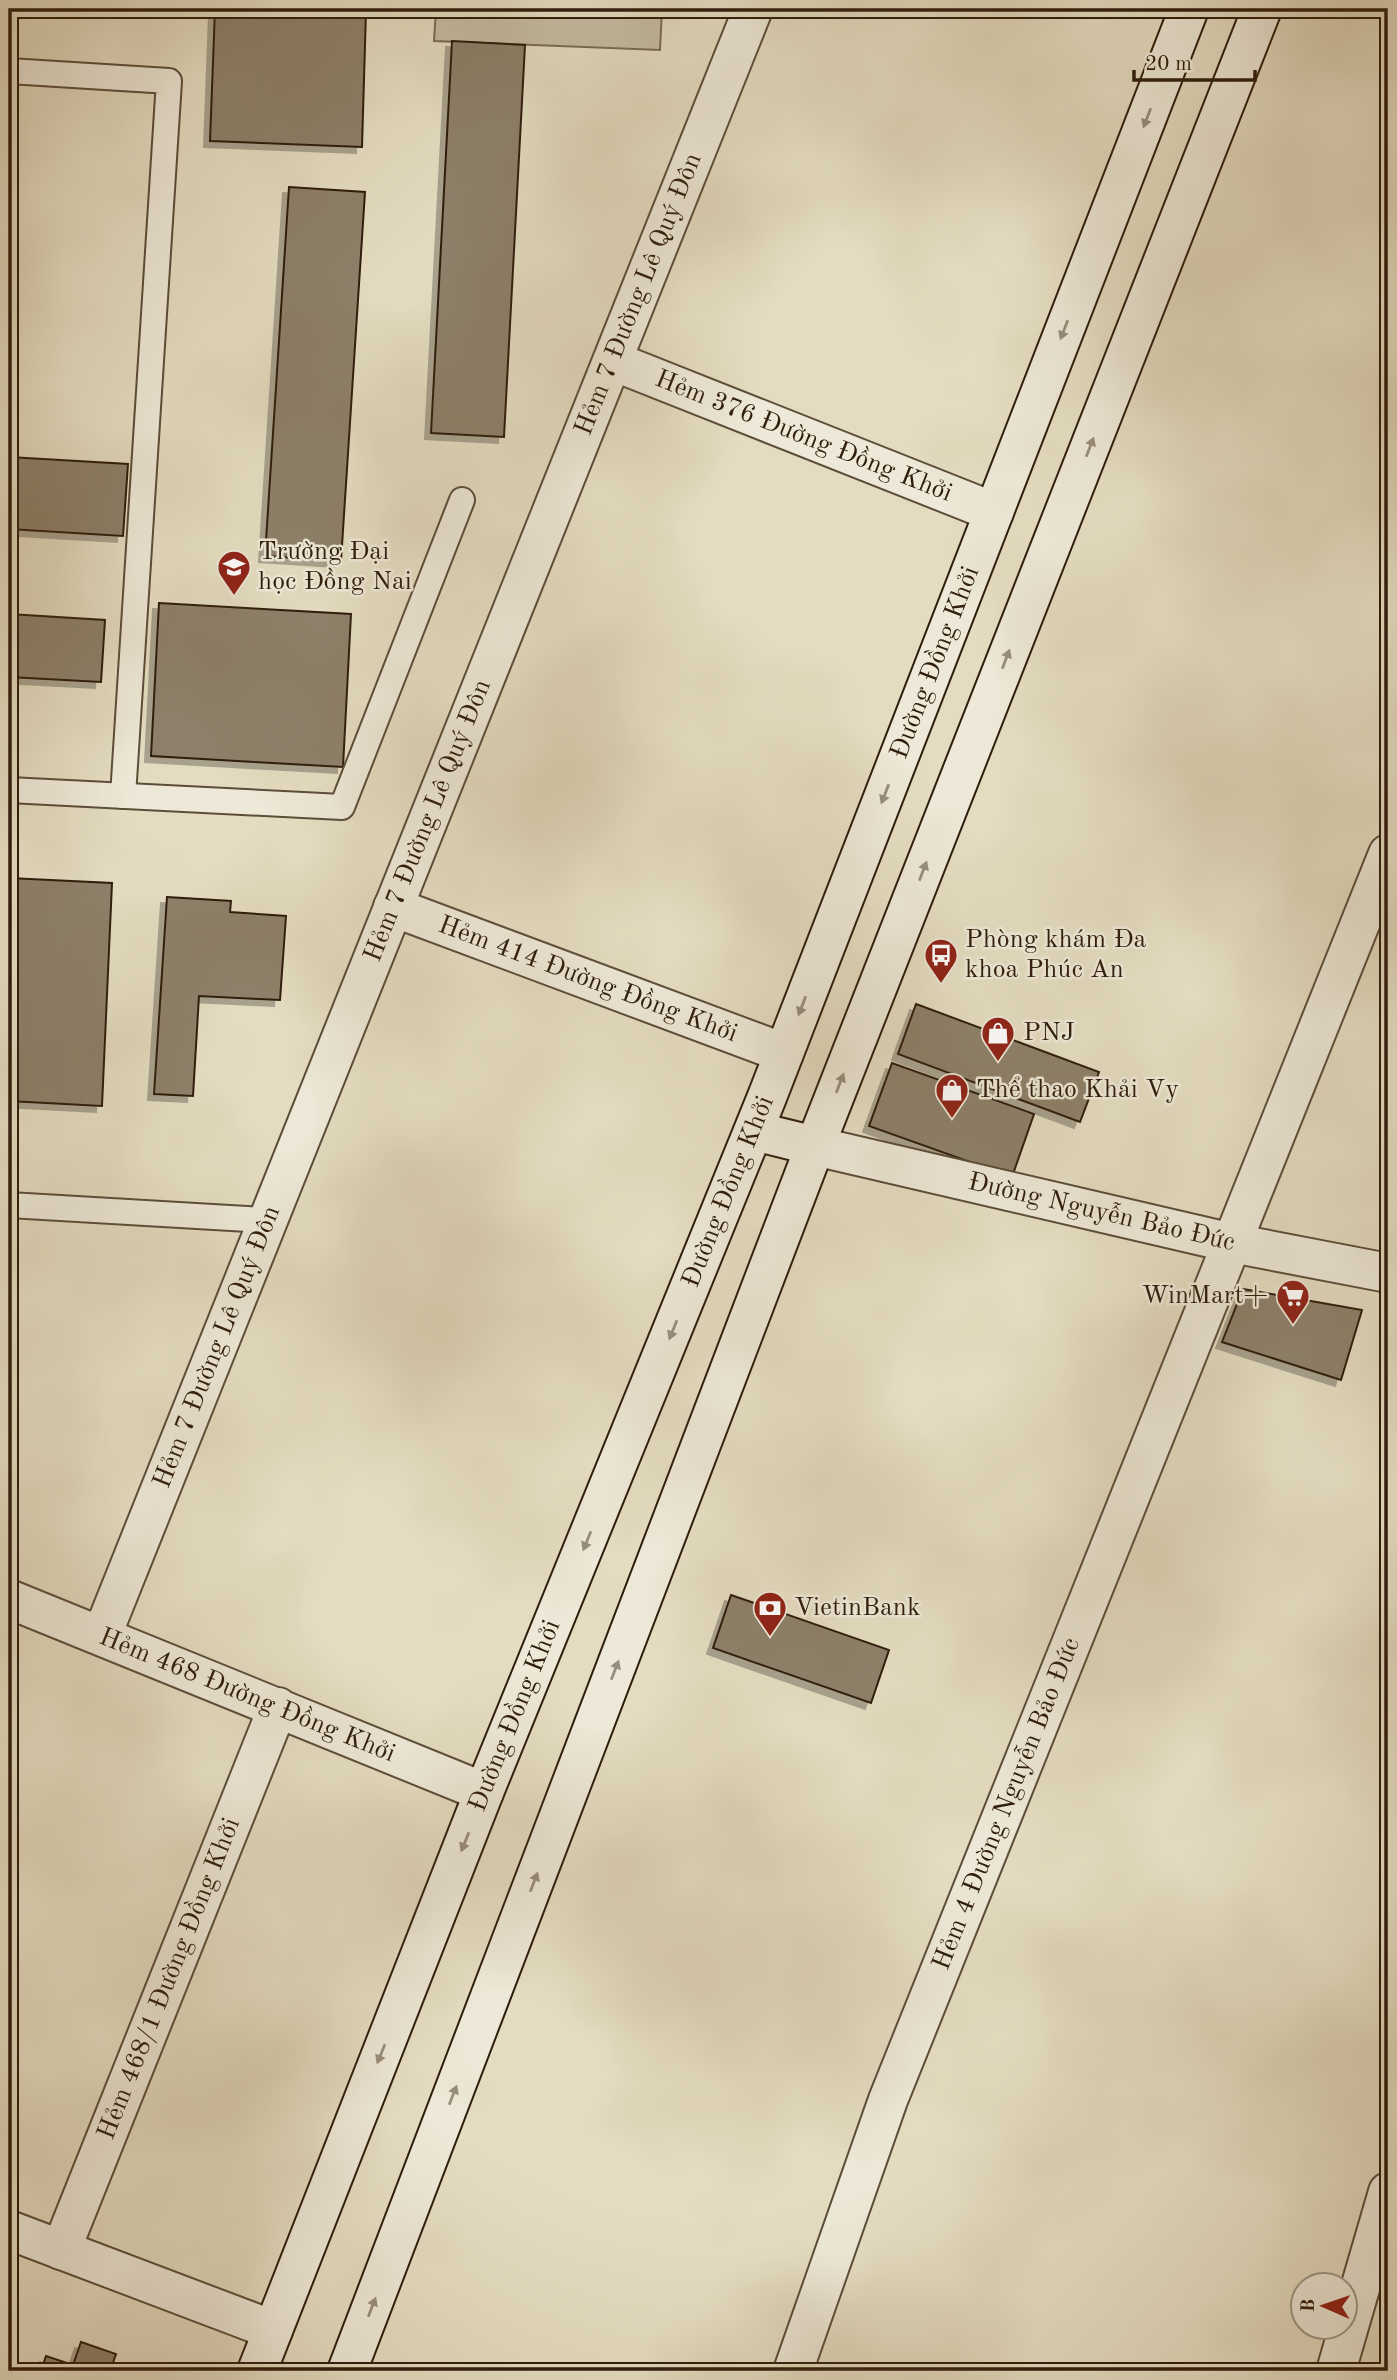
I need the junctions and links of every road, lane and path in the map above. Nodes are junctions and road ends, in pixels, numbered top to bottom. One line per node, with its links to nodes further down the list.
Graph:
1 (753, 9): 5 (street, Hẻm 7 Đường Lê Quý Đôn)
2 (1189, 9): 7 (street, Đường Đồng Khởi, one-way to 7)
3 (1262, 9): 14 (street, one-way to 3)
4 (9, 71): 9 (lane)
5 (613, 361): 7 (street, Hẻm 376 Đường Đồng Khởi); 11 (street, Hẻm 7 Đường Lê Quý Đôn)
6 (463, 500): 9 (lane)
7 (994, 512): 12 (street, Đường Đồng Khởi, one-way to 12)
8 (9, 790): 9 (lane)
9 (123, 796)
10 (1388, 854): 17 (street, Hẻm 4 Đường Nguyễn Bảo Đức)
11 (393, 907): 12 (street, Hẻm 414 Đường Đồng Khởi); 16 (street, Hẻm 7 Đường Lê Quý Đôn)
12 (784, 1053): 13 (street, Đường Đồng Khởi)
13 (754, 1131): 14 (street, Đường Nguyễn Bảo Đức); 22 (street, Đường Đồng Khởi, one-way to 22)
14 (815, 1146): 17 (street, Đường Nguyễn Bảo Đức); 28 (street, one-way to 14)
15 (9, 1205): 16 (lane)
16 (266, 1220): 20 (street, Hẻm 7 Đường Lê Quý Đôn)
17 (1232, 1243): 18 (street, Đường Nguyễn Bảo Đức); 29 (street, Hẻm 4 Đường Nguyễn Bảo Đức)
18 (1388, 1273)
19 (9, 1599): 20 (street, Hẻm 468 Đường Đồng Khởi)
20 (102, 1635): 21 (street, Hẻm 468 Đường Đồng Khởi)
21 (278, 1707): 22 (street, Hẻm 468 Đường Đồng Khởi); 25 (street, Hẻm 468/1 Đường Đồng Khởi)
22 (484, 1793): 26 (street, Đường Đồng Khởi, one-way to 26)
23 (1388, 2192): 30 (street)
24 (9, 2230): 25 (street)
25 (61, 2249): 26 (street)
26 (273, 2330): 27 (street, Đường Đồng Khởi)
27 (257, 2371)
28 (347, 2371)
29 (793, 2371)
30 (1336, 2371)

